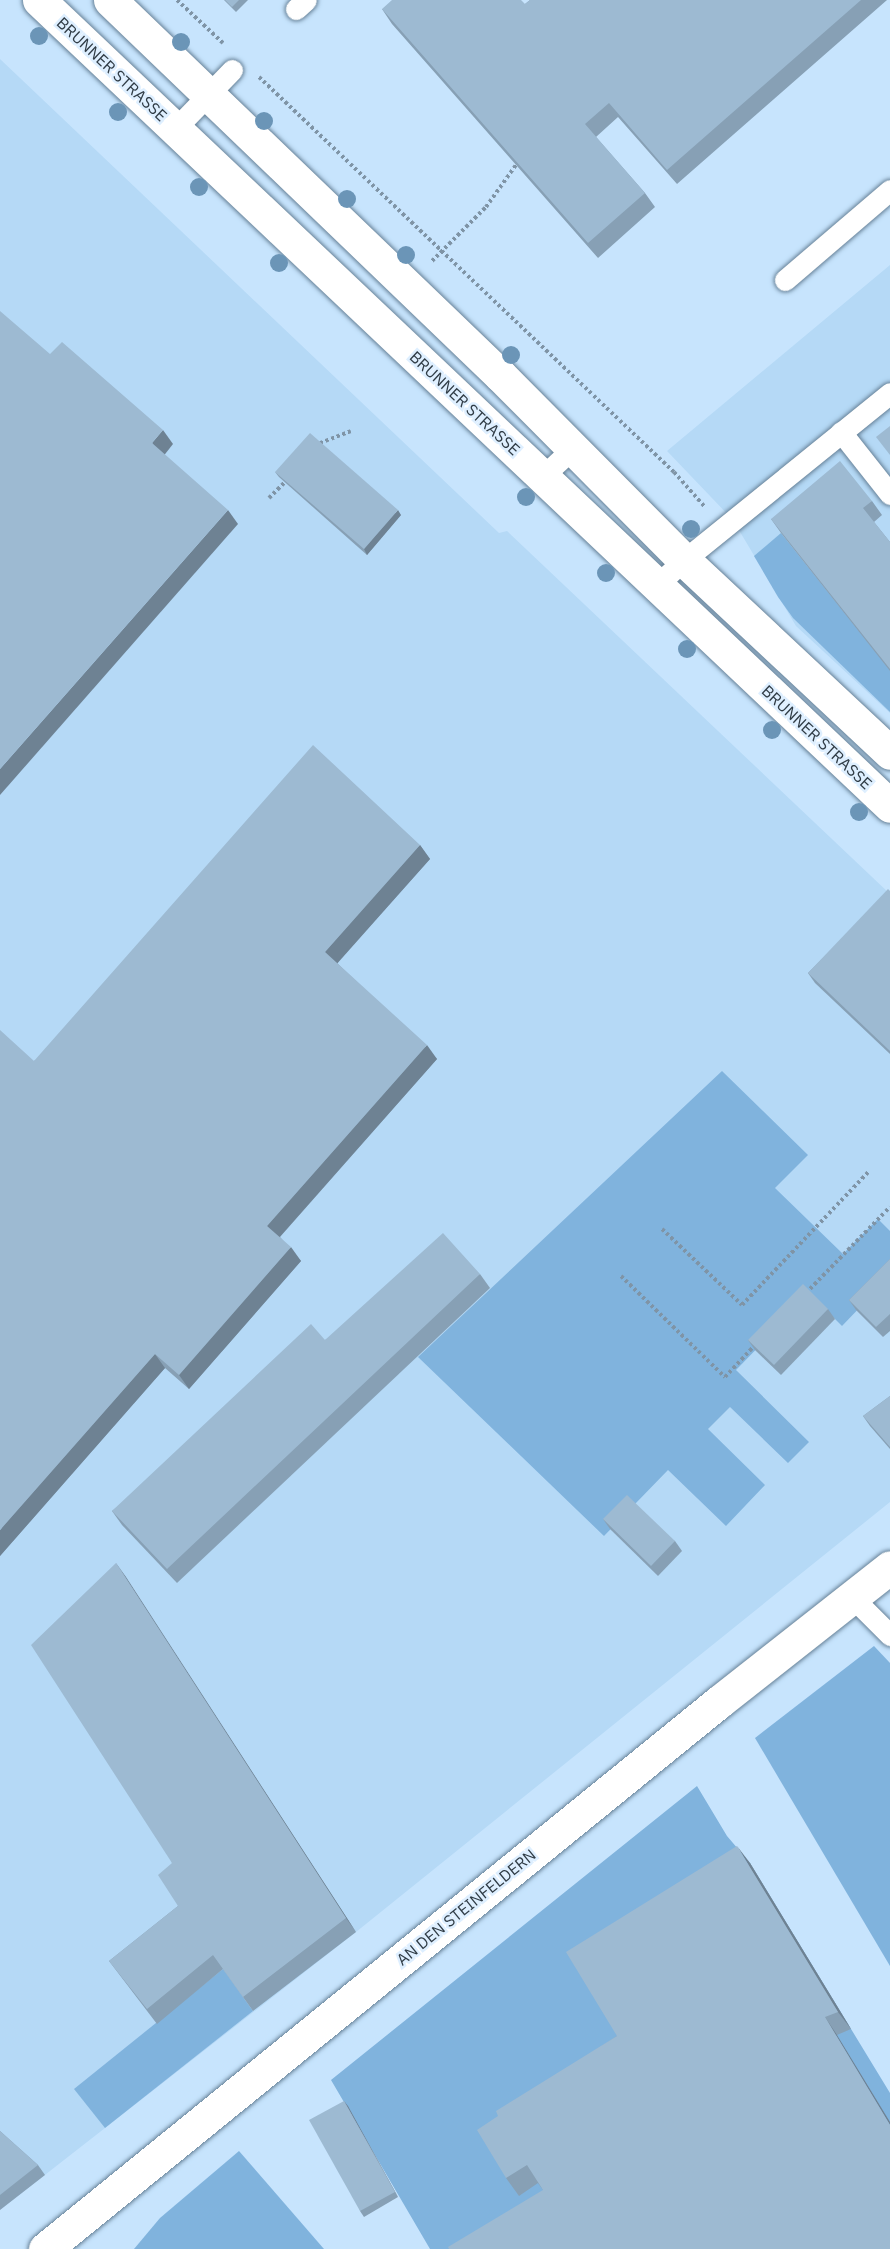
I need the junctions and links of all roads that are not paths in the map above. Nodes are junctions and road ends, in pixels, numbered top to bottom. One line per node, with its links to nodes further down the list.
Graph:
1 (39, 0): 5 (main road, BRUNNER STRASSE)
2 (110, 0): 4 (main road)
3 (232, 70): 4 (lane)
4 (209, 95): 5 (lane); 10 (main road)
5 (175, 129): 11 (main road, BRUNNER STRASSE)
6 (890, 190): 7 (lane)
7 (785, 280)
8 (890, 393): 9 (lane)
9 (841, 432): 12 (lane); 13 (lane)
10 (573, 448): 11 (lane); 13 (main road)
11 (543, 476): 14 (main road, BRUNNER STRASSE)
12 (890, 495)
13 (684, 560): 14 (lane); 15 (main road)
14 (657, 585): 16 (main road, BRUNNER STRASSE)
15 (890, 753)
16 (890, 806)
17 (890, 1567): 18 (main road, AN DEN STEINFELDERN)
18 (852, 1598): 19 (lane); 20 (main road, AN DEN STEINFELDERN)
19 (890, 1635)
20 (45, 2249)

